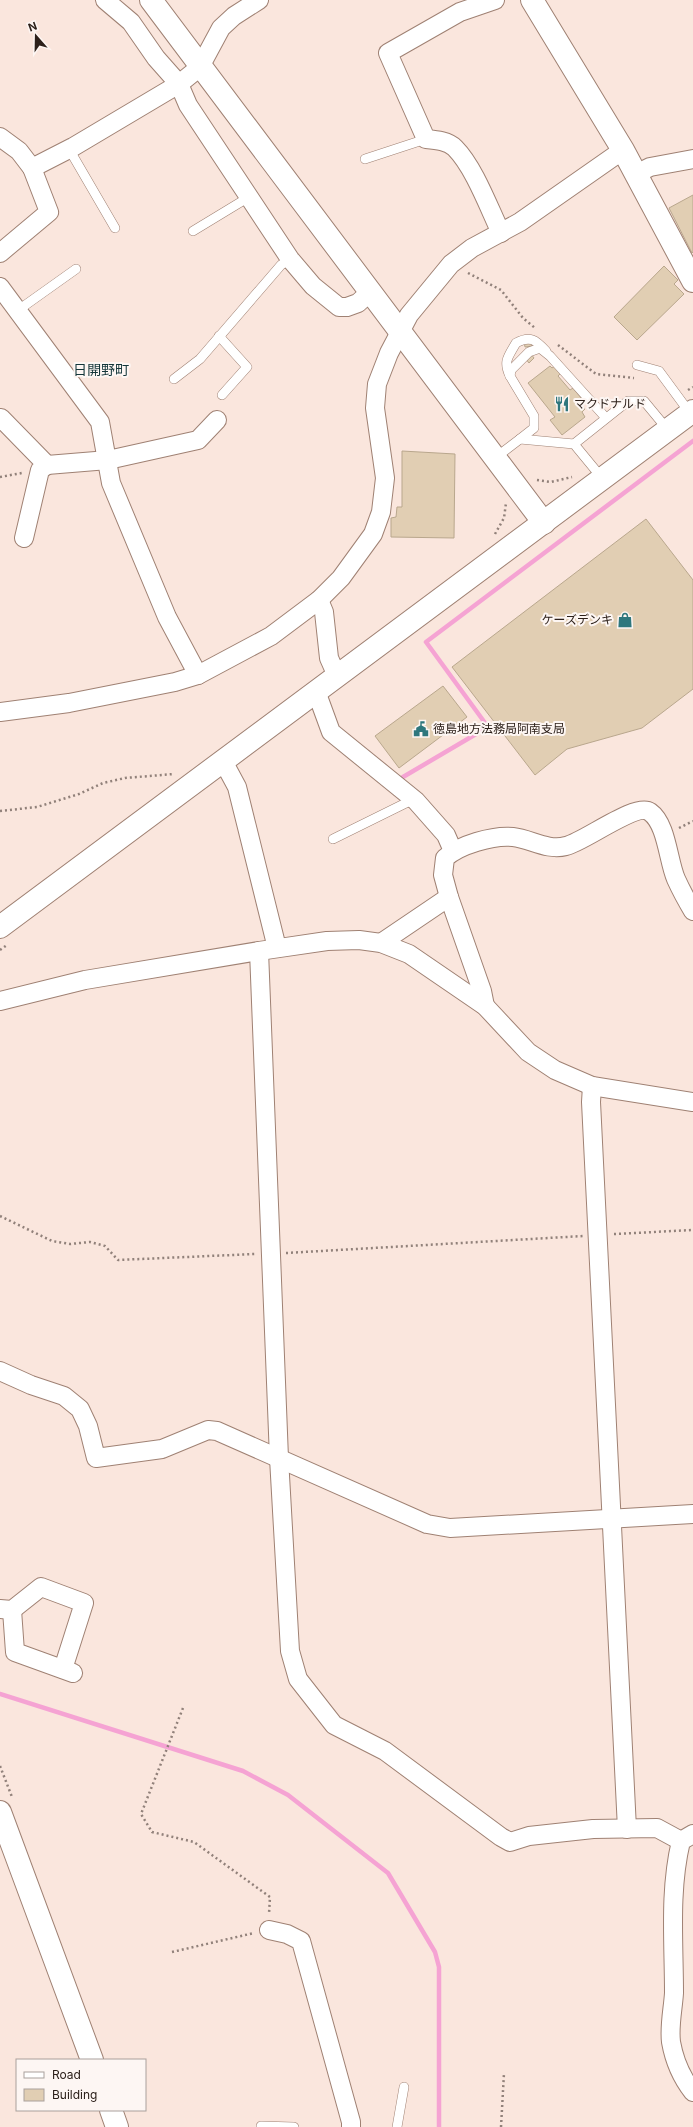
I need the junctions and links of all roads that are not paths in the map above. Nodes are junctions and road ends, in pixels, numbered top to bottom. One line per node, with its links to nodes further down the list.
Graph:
1 (106, 0): 7 (street)
2 (151, 0): 6 (street)
3 (532, 0): 11 (street)
4 (488, 1): 8 (street)
5 (253, 2): 6 (street)
6 (200, 67): 7 (street); 25 (street)
7 (179, 84): 10 (street); 16 (street)
8 (426, 139): 12 (lane); 19 (street)
9 (3, 143): 14 (street)
10 (69, 149): 14 (street); 17 (lane)
11 (623, 150): 15 (street); 19 (street)
12 (365, 159)
13 (693, 159): 15 (street)
14 (32, 168): 20 (street)
15 (636, 174): 23 (street)
16 (249, 197): 18 (lane); 21 (street)
17 (115, 228)
18 (193, 231)
19 (501, 233): 27 (street)
20 (0, 253)
21 (290, 259): 25 (street); 28 (lane)
22 (76, 269): 26 (lane)
23 (693, 281)
24 (0, 287): 26 (street)
25 (370, 292): 27 (street)
26 (17, 311): 42 (street)
27 (400, 332): 41 (street); 47 (street)
28 (219, 336): 32 (lane); 33 (lane)
29 (550, 356): 31 (lane); 31 (lane); 36 (lane)
30 (637, 365): 34 (lane)
31 (510, 376): 39 (lane)
32 (174, 379)
33 (222, 395)
34 (687, 407): 38 (street)
35 (0, 418): 43 (street)
36 (606, 418): 38 (lane); 40 (lane)
37 (217, 420): 42 (street)
38 (668, 430): 44 (street)
39 (520, 439): 40 (lane); 41 (lane)
40 (574, 444): 44 (lane)
41 (495, 458): 45 (street)
42 (108, 460): 43 (street); 48 (street)
43 (43, 468): 46 (street)
44 (596, 471): 45 (street)
45 (544, 522): 49 (street)
46 (24, 538)
47 (319, 600): 48 (street); 49 (street)
48 (198, 675): 51 (street)
49 (338, 676): 50 (street)
50 (316, 691): 52 (street); 53 (street)
51 (0, 711)
52 (223, 761): 58 (street); 60 (street)
53 (414, 799): 54 (lane); 55 (street)
54 (333, 839)
55 (453, 850): 56 (street); 57 (street)
56 (449, 897): 59 (street); 62 (street)
57 (693, 911)
58 (0, 927)
59 (381, 943): 60 (street); 62 (street)
60 (268, 949): 61 (street); 66 (street)
61 (0, 1001)
62 (485, 1006): 63 (street)
63 (592, 1086): 64 (street); 68 (street)
64 (693, 1102)
65 (0, 1371): 66 (street)
66 (279, 1458): 68 (street); 71 (street)
67 (693, 1514): 68 (street)
68 (612, 1517): 71 (street)
69 (6, 1610): 69 (street)
70 (0, 1812): 74 (street)
71 (627, 1829): 72 (street)
72 (687, 1837): 76 (street)
73 (269, 1930): 81 (street)
74 (92, 2059)
75 (404, 2087): 82 (lane)
76 (693, 2092)
77 (111, 2111): 79 (street)
78 (261, 2126): 80 (lane)
79 (117, 2127)
80 (294, 2127)
81 (351, 2127)
82 (397, 2127)

